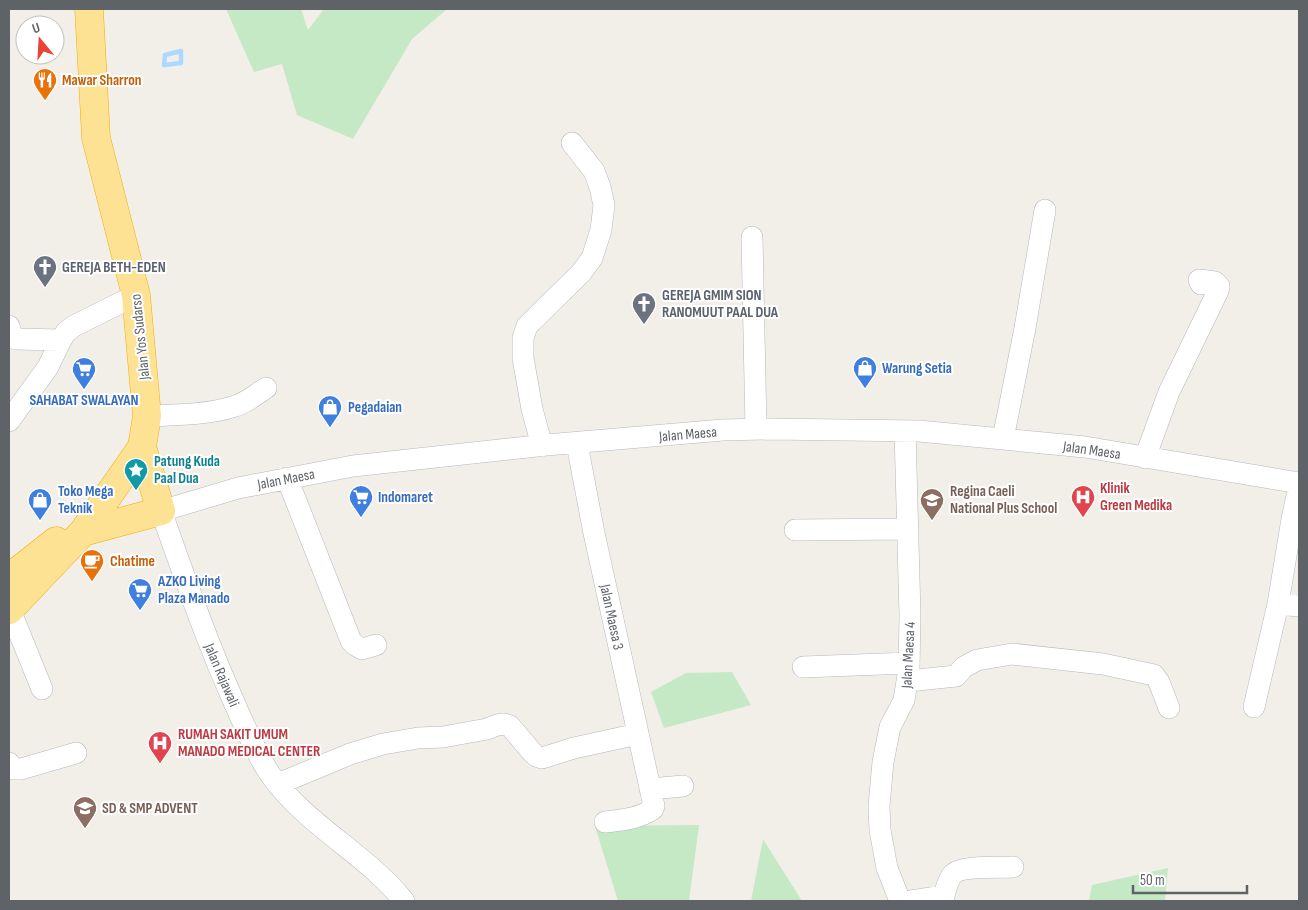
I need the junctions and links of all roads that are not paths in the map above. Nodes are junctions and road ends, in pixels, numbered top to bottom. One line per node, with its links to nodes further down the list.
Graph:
1 (89, 9): 6 (highway, Jalan Yos Sudarso)
2 (572, 143): 16 (street)
3 (1045, 210): 14 (street)
4 (752, 237): 12 (street)
5 (1201, 284): 18 (street)
6 (136, 296): 8 (street); 10 (highway, Jalan Yos Sudarso)
7 (9, 326): 8 (street)
8 (61, 340): 11 (street)
9 (266, 388): 10 (street)
10 (147, 416): 17 (highway, Jalan Yos Sudarso)
11 (9, 421)
12 (756, 429): 13 (street, Jalan Maesa); 15 (street, Jalan Maesa)
13 (906, 431): 14 (street, Jalan Maesa); 22 (street, Jalan Maesa 4)
14 (1003, 439): 18 (street, Jalan Maesa)
15 (577, 444): 16 (street, Jalan Maesa); 35 (street, Jalan Maesa 3)
16 (542, 446): 19 (street, Jalan Maesa)
17 (142, 447): 21 (highway); 24 (highway, Jalan Yos Sudarso)
18 (1145, 458): 20 (street, Jalan Maesa)
19 (287, 478): 21 (street, Jalan Maesa); 29 (street)
20 (1299, 485): 26 (street, Jalan Maesa)
21 (161, 511): 24 (highway, Jalan Maesa); 38 (street, Jalan Rajawali)
22 (908, 529): 23 (street); 31 (street, Jalan Maesa 4)
23 (795, 530)
24 (79, 536): 25 (highway, Jalan Maesa); 28 (highway, Jalan Yos Sudarso)
25 (9, 578)
26 (1278, 604): 27 (street); 33 (street, Jalan Maesa)
27 (1299, 606)
28 (9, 610): 32 (street)
29 (376, 645)
30 (803, 667): 31 (street)
31 (909, 672): 34 (street); 44 (street, Jalan Maesa 4)
32 (42, 689)
33 (1254, 707)
34 (1169, 708)
35 (638, 734): 38 (street); 40 (street, Jalan Maesa 3)
36 (76, 753): 37 (street)
37 (9, 762)
38 (278, 784): 43 (street, Jalan Rajawali)
39 (683, 786): 40 (street)
40 (650, 789): 41 (street, Jalan Maesa 3)
41 (605, 822)
42 (1012, 867): 45 (street)
43 (404, 901)
44 (900, 901)
45 (910, 901)

